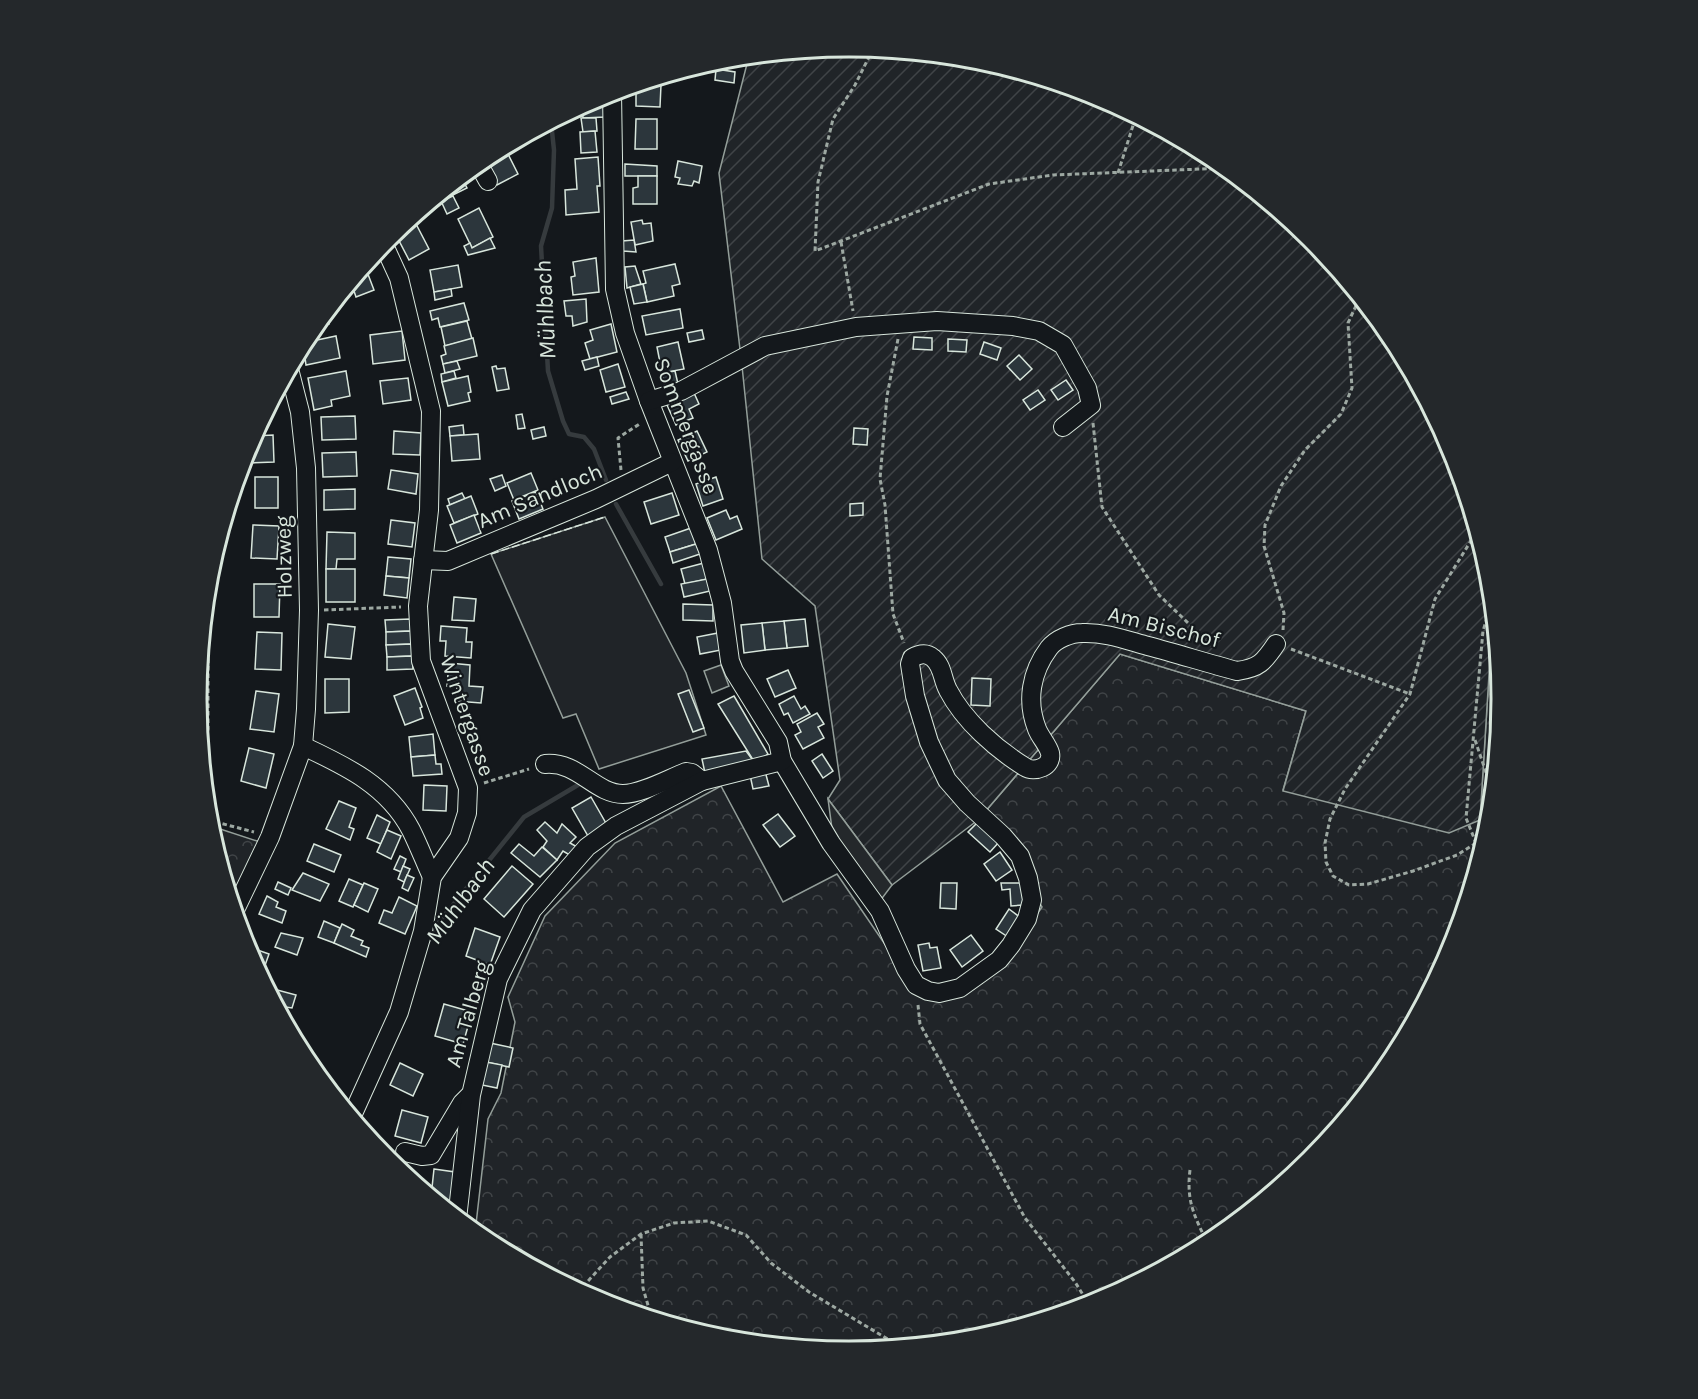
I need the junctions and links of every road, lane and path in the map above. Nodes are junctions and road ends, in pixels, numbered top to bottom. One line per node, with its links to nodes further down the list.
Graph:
1 (869, 57): 8 (path)
2 (612, 102): 15 (street, Sommergasse)
3 (1134, 123): 6 (path)
4 (1211, 169): 6 (path)
5 (483, 172): 7 (street)
6 (1118, 173): 8 (path)
7 (488, 181)
8 (841, 242): 12 (path)
9 (388, 253): 20 (street, Wintergasse)
10 (1356, 304): 24 (path)
11 (899, 322): 12 (street); 14 (street); 27 (path)
12 (856, 327): 15 (street)
13 (292, 380): 22 (street, Holzweg)
14 (1091, 405): 16 (street); 25 (path)
15 (652, 408): 17 (street, Sommergasse); 18 (path)
16 (1063, 427)
17 (672, 462): 18 (street, Am Sandloch); 32 (street, Sommergasse)
18 (622, 486): 20 (street, Am Sandloch)
19 (1472, 540): 28 (path)
20 (423, 560): 21 (street, Wintergasse)
21 (418, 606): 22 (path); 41 (street, Wintergasse)
22 (309, 610): 31 (street, Holzweg)
23 (1486, 620): 30 (path)
24 (1276, 644): 27 (street, Am Bischof); 28 (path)
25 (1213, 648)
26 (208, 657): 29 (path)
27 (912, 658): 43 (street)
28 (1410, 694): 40 (path)
29 (208, 730)
30 (1474, 738): 34 (path); 39 (path)
31 (303, 746): 38 (street, Holzweg); 41 (street)
32 (782, 761): 35 (street, Am Talberg); 43 (street)
33 (545, 764): 35 (street); 36 (path)
34 (1487, 775)
35 (702, 781): 44 (street, Am Talberg)
36 (486, 782)
37 (219, 823): 38 (path)
38 (270, 837): 42 (street, Holzweg)
39 (1475, 841)
40 (1475, 844)
41 (432, 877): 45 (street, Wintergasse)
42 (239, 901)
43 (916, 985): 52 (path)
44 (471, 1095): 46 (street); 48 (street, Am Talberg)
45 (355, 1110)
46 (405, 1152)
47 (1190, 1170): 50 (path)
48 (458, 1209)
49 (641, 1234): 51 (path); 53 (path); 54 (path)
50 (1204, 1235)
51 (585, 1285)
52 (1084, 1297)
53 (649, 1310)
54 (891, 1341)

